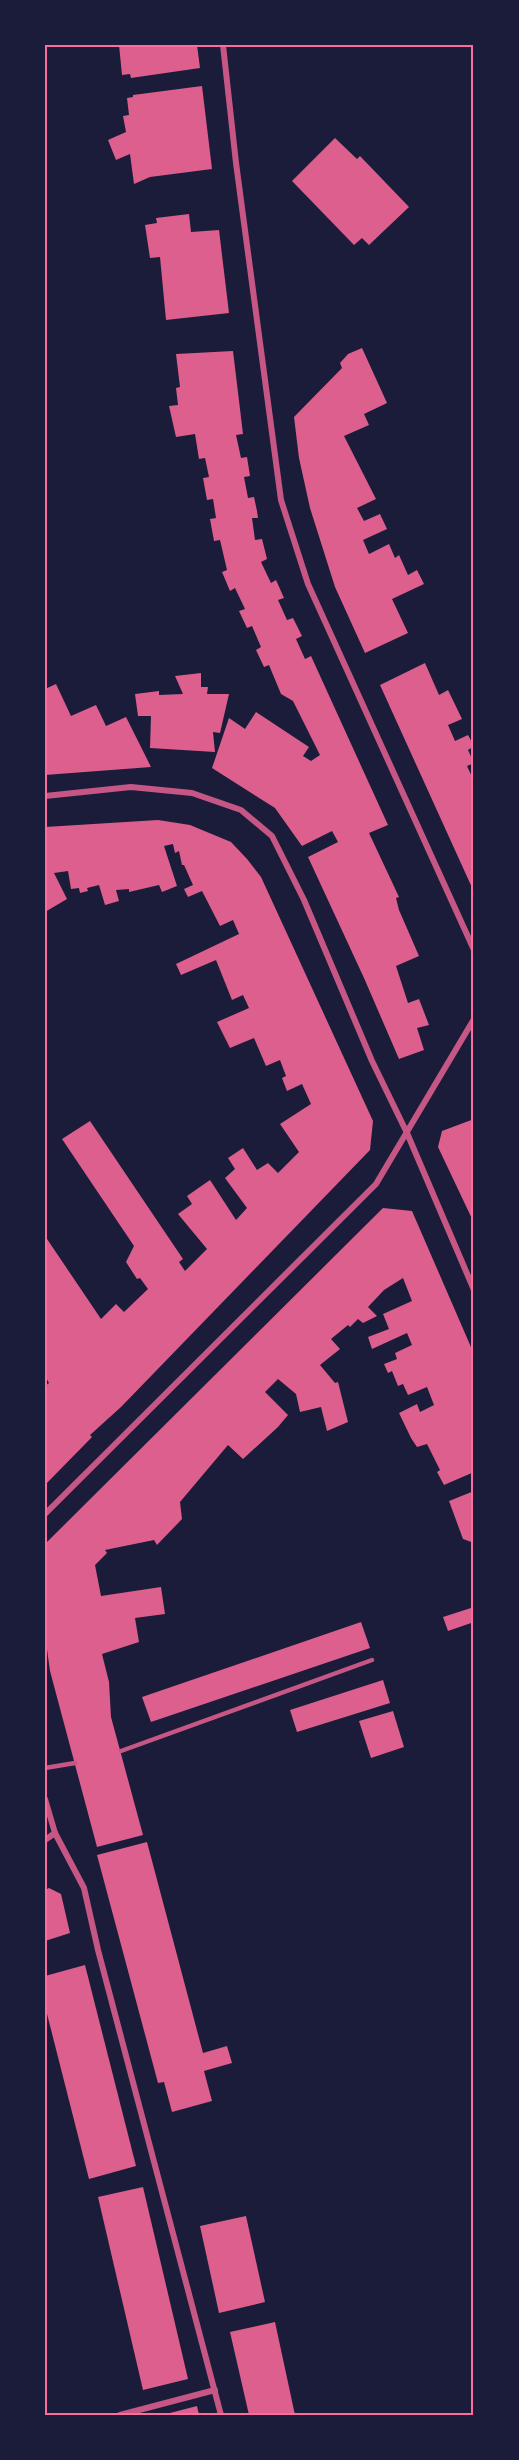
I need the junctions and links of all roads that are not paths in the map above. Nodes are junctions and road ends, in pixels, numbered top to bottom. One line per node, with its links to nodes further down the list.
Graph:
1 (223, 45): 3 (street)
2 (45, 796): 5 (street)
3 (474, 950)
4 (474, 1019): 5 (street)
5 (407, 1133): 6 (street); 7 (street)
6 (474, 1290)
7 (45, 1514)
8 (372, 1660): 9 (lane)
9 (121, 1751)
10 (75, 1763): 11 (lane)
11 (45, 1768)
12 (45, 1798): 13 (street)
13 (56, 1833): 14 (street); 15 (street)
14 (45, 1840)
15 (215, 2390): 16 (street); 17 (street)
16 (120, 2415)
17 (221, 2415)

